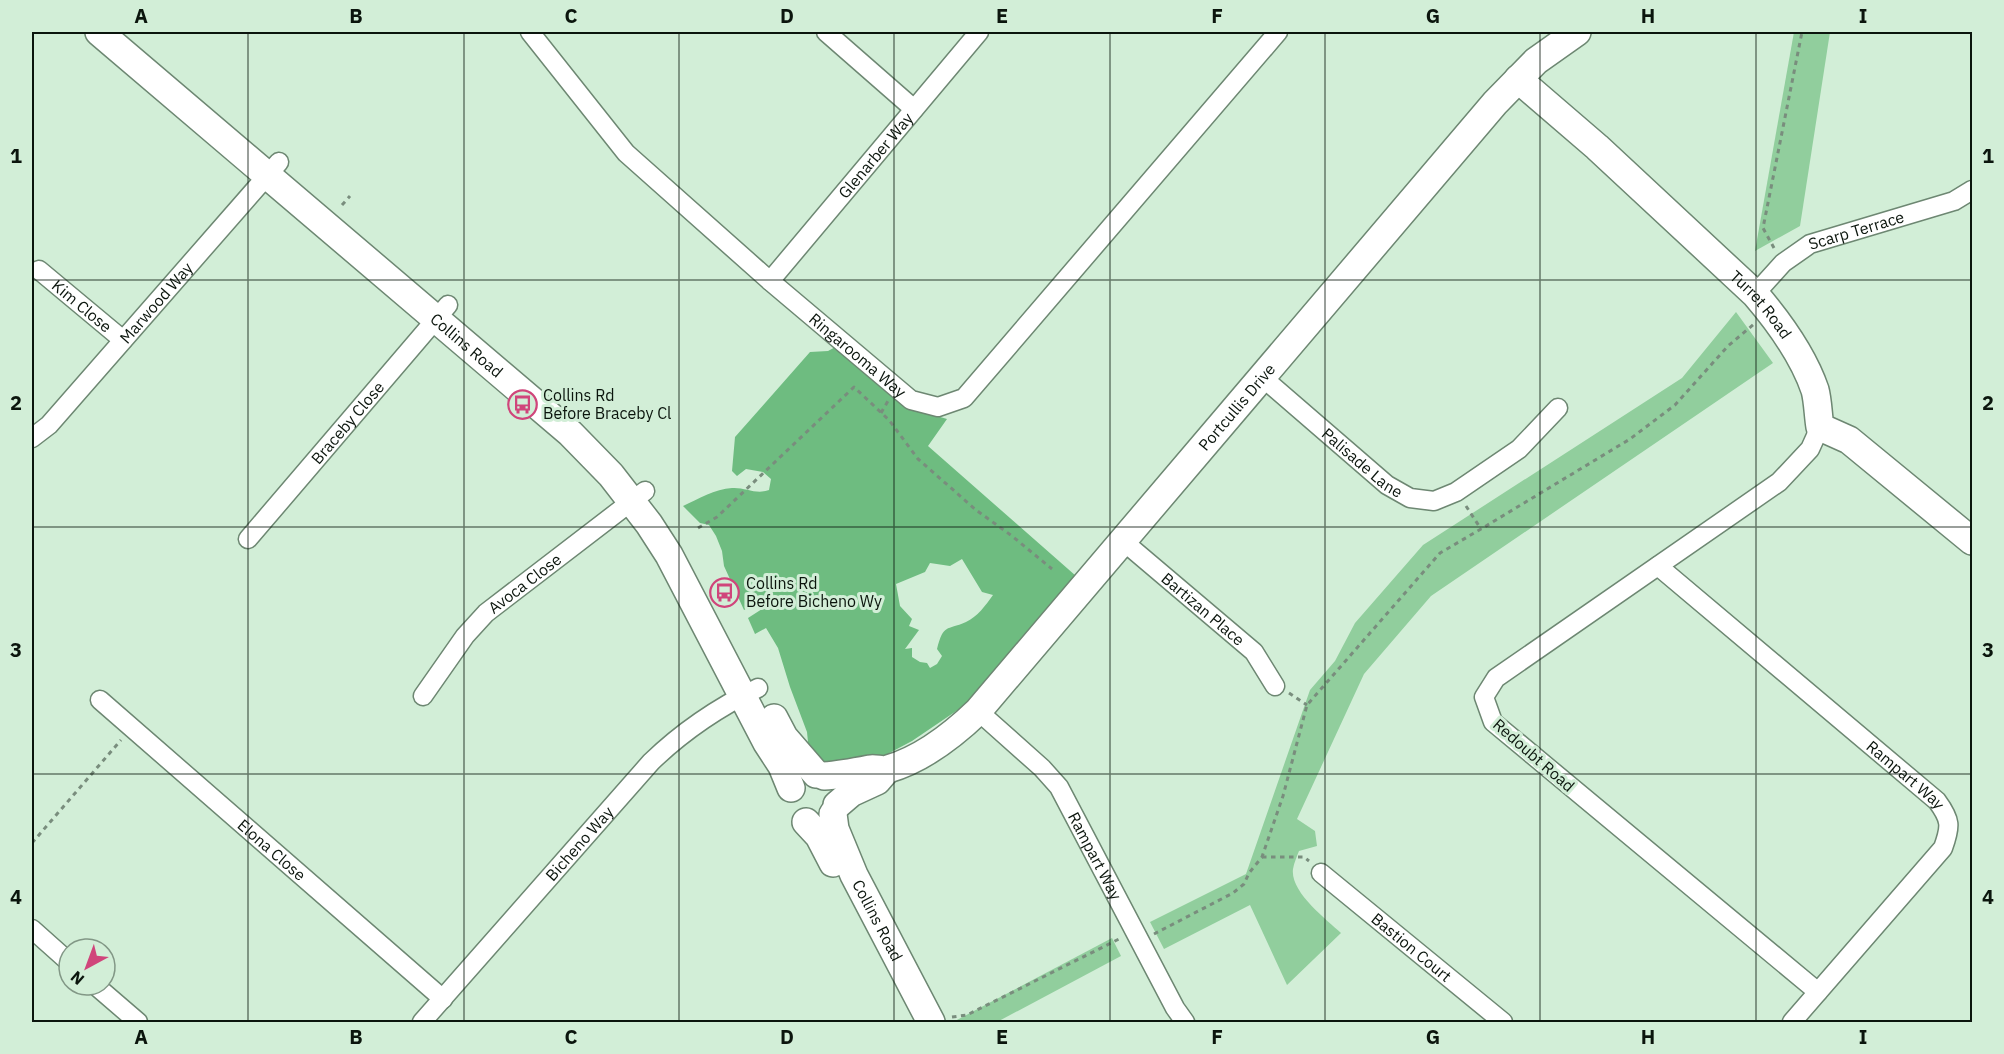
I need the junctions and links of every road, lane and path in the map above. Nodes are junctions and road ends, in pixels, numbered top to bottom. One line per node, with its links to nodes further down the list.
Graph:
1 (99, 32): 11 (main road, Collins Road)
2 (126, 32): 11 (main road, Collins Road)
3 (530, 32): 17 (street, Ringarooma Way)
4 (826, 32): 10 (street)
5 (979, 32): 10 (street, Glenarber Way)
6 (1278, 32): 17 (street, Ringarooma Way)
7 (1577, 32): 9 (main road, Portcullis Drive)
8 (1802, 32): 15 (path)
9 (1518, 79): 18 (main road, Turret Road); 21 (main road, Portcullis Drive)
10 (915, 109): 17 (street, Glenarber Way)
11 (273, 168): 19 (main road, Collins Road); 20 (street, Marwood Way)
12 (1972, 190): 15 (street, Scarp Terrace)
13 (350, 196): 14 (path)
14 (342, 205)
15 (1784, 263): 18 (street, Scarp Terrace)
16 (39, 270): 20 (street, Kim Close)
17 (770, 281)
18 (1762, 302): 23 (main road, Turret Road); 28 (path)
19 (442, 312): 26 (main road, Collins Road); 29 (street, Braceby Close)
20 (123, 340): 24 (street, Marwood Way)
21 (1262, 377): 25 (street, Palisade Lane); 30 (main road, Portcullis Drive)
22 (1558, 408): 25 (street, Palisade Lane)
23 (1820, 427): 31 (main road); 32 (street, Redoubt Road)
24 (32, 438)
25 (1456, 492): 28 (path)
26 (638, 496): 35 (main road, Collins Road); 36 (street, Avoca Close)
27 (698, 528): 33 (path)
28 (1481, 530): 46 (path)
29 (248, 539)
30 (1122, 541): 34 (street, Bartizan Place); 38 (main road, Portcullis Drive)
31 (1972, 541)
32 (1658, 566): 52 (street, Rampart Way); 52 (street, Redoubt Road)
33 (1052, 569)
34 (1275, 686)
35 (750, 692): 41 (main road, Collins Road); 42 (main road, Collins Road); 54 (street, Bicheno Way)
36 (423, 696)
37 (100, 700): 54 (street, Elona Close)
38 (978, 711): 40 (main road, Portcullis Drive); 59 (street, Rampart Way)
39 (124, 736): 45 (path)
40 (885, 770): 41 (main road, Portcullis Drive); 43 (main road, Portcullis Drive)
41 (820, 775): 42 (main road); 43 (main road, Collins Road)
42 (791, 788): 44 (main road, Collins Road)
43 (835, 809): 44 (main road); 55 (main road, Collins Road)
44 (806, 822): 58 (main road, Collins Road)
45 (32, 843)
46 (1262, 857): 47 (path); 50 (path)
47 (1321, 873): 60 (street, Bastion Court)
48 (32, 929): 51 (street)
49 (1124, 936): 55 (path)
50 (1149, 936)
51 (57, 951)
52 (1818, 992): 61 (street, Rampart Way)
53 (109, 997): 56 (street)
54 (444, 999): 57 (street, Bicheno Way)
55 (940, 1020)
56 (138, 1023)
57 (423, 1023)
58 (911, 1023)
59 (1185, 1023)
60 (1503, 1023)
61 (1792, 1023)

